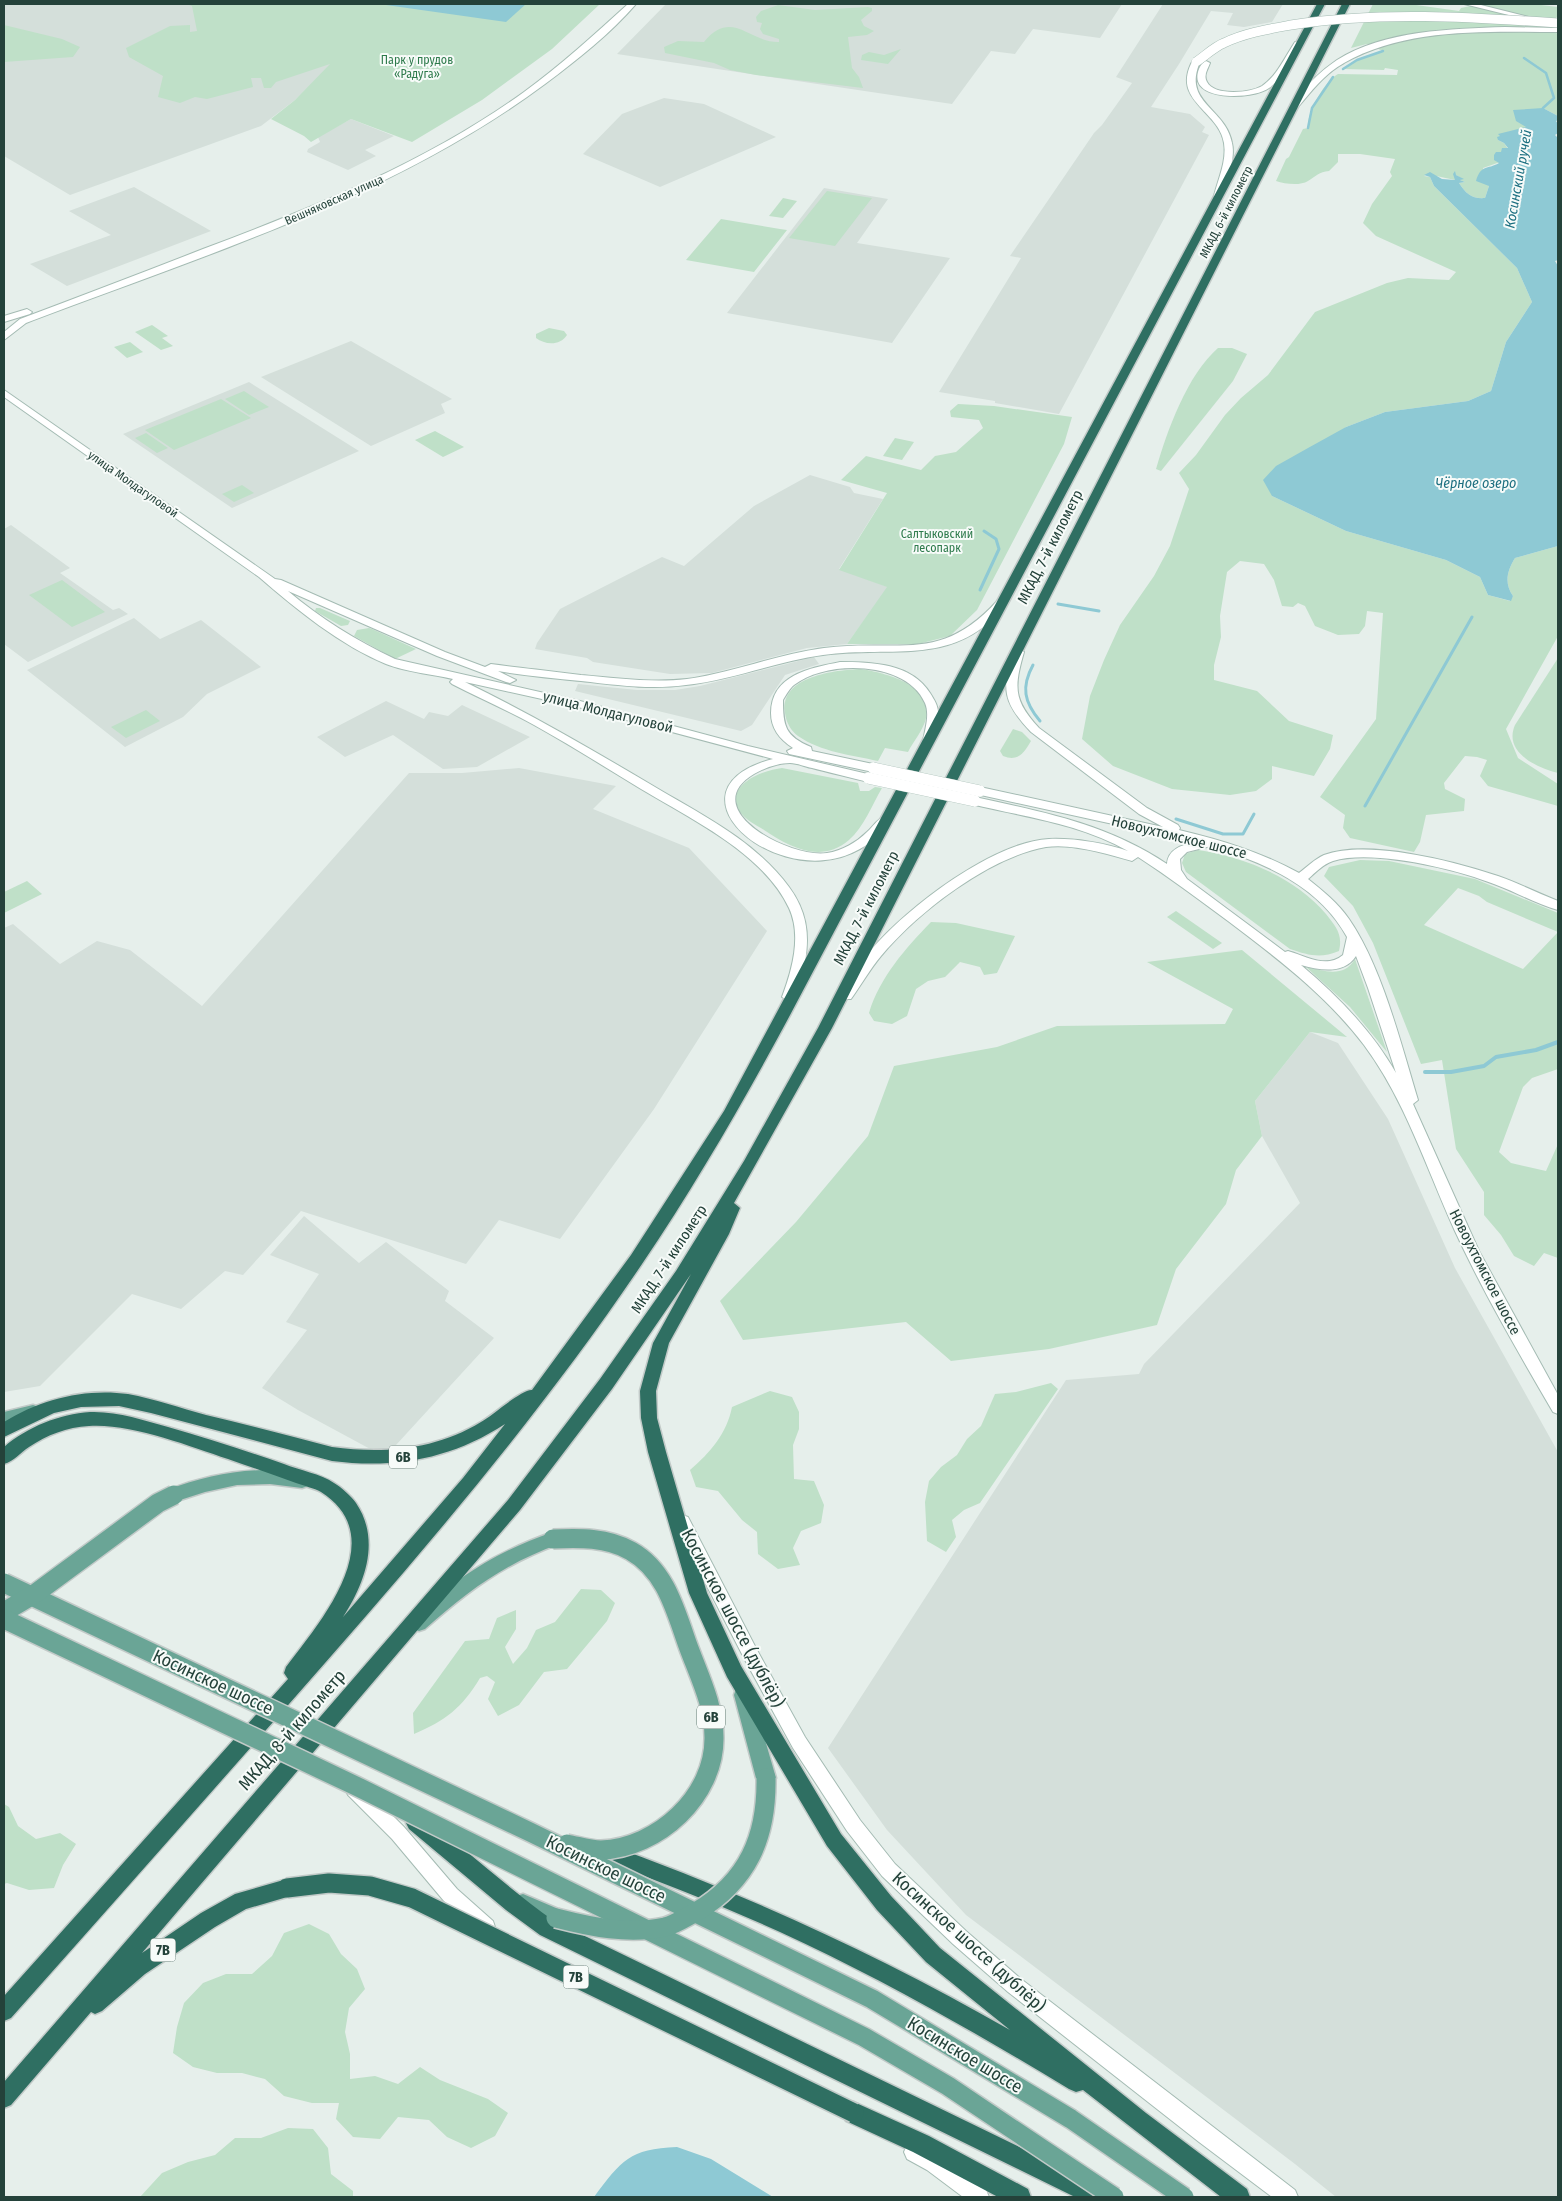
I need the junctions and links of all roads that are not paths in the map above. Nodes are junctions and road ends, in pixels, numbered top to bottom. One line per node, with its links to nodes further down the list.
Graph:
1 (619, 4): 11 (main road, Вешняковская улица)
2 (632, 4): 12 (main road, Вешняковская улица)
3 (1321, 4): 8 (highway, МКАД, 6-й километр)
4 (1346, 4): 9 (highway, МКАД, 6-й километр)
5 (1468, 4): 6 (main road, bridge)
6 (1558, 22): 10 (main road, bridge)
7 (1558, 28): 8 (main road); 9 (main road)
8 (1298, 44): 10 (highway, МКАД, 6-й километр)
9 (1294, 106): 15 (highway, МКАД, 6-й километр)
10 (1218, 196): 14 (highway, МКАД, 6-й километр)
11 (4, 319)
12 (4, 337)
13 (4, 393): 16 (main road, улица Молдагуловой)
14 (1096, 425): 18 (highway, МКАД, 7-й километр)
15 (1129, 431): 20 (highway, МКАД, 7-й километр)
16 (263, 575): 17 (main road, улица Молдагуловой); 19 (main road, улица Молдагуловой)
17 (318, 600): 19 (main road); 21 (main road, улица Молдагуловой)
18 (1002, 602): 22 (main road); 25 (highway, МКАД, 7-й километр)
19 (303, 608): 23 (main road, улица Молдагуловой)
20 (1020, 645): 31 (main road); 38 (highway, МКАД, 7-й километр)
21 (441, 654): 22 (main road, улица Молдагуловой); 23 (main road)
22 (457, 660): 26 (main road, улица Молдагуловой)
23 (413, 668): 24 (main road, улица Молдагуловой)
24 (435, 672): 27 (main road, улица Молдагуловой); 37 (main road)
25 (928, 741): 26 (main road); 30 (highway, МКАД, 7-й километр)
26 (826, 758): 28 (main road, улица Молдагуловой)
27 (814, 766): 28 (main road, улица Молдагуловой); 30 (main road)
28 (871, 773): 29 (main road, улица Молдагуловой, bridge)
29 (977, 796): 31 (main road, Новоухтомское шоссе); 33 (main road, Новоухтомское шоссе)
30 (891, 812): 37 (highway, МКАД, 7-й километр)
31 (1234, 849): 32 (main road, Новоухтомское шоссе); 33 (main road)
32 (1301, 879): 34 (main road); 35 (main road, Новоухтомское шоссе)
33 (1184, 882): 36 (main road, Новоухтомское шоссе); 38 (main road)
34 (1558, 906)
35 (1353, 938): 36 (main road); 39 (main road, Новоухтомское шоссе)
36 (1273, 948): 39 (main road, Новоухтомское шоссе)
37 (782, 1017): 41 (highway, МКАД, 7-й километр)
38 (824, 1028): 40 (highway, МКАД, 7-й километр)
39 (1420, 1132): 44 (main road, Новоухтомское шоссе)
40 (750, 1164): 42 (highway, МКАД, 7-й километр); 49 (highway)
41 (561, 1365): 43 (highway, 6B); 59 (highway, МКАД, 8-й километр)
42 (606, 1384): 55 (highway, МКАД, 8-й километр)
43 (49, 1408): 45 (main road, 6B); 46 (highway)
44 (1558, 1408)
45 (4, 1419)
46 (4, 1430)
47 (4, 1457): 48 (highway)
48 (327, 1487): 52 (main road, bridge); 59 (highway)
49 (675, 1508): 56 (highway); 76 (main road, Косинское шоссе (дублёр))
50 (4, 1576): 57 (highway)
51 (4, 1583): 62 (main road, Косинское шоссе, bridge)
52 (4, 1612): 54 (highway)
53 (4, 1618): 54 (main road); 73 (main road, Косинское шоссе, bridge)
54 (32, 1628): 58 (highway)
55 (399, 1641): 62 (main road, 6B, bridge); 65 (highway, МКАД, 8-й километр)
56 (734, 1671): 63 (main road, bridge); 68 (highway)
57 (244, 1691)
58 (223, 1719)
59 (245, 1739): 64 (highway, МКАД, 8-й километр)
60 (364, 1746): 68 (highway)
61 (340, 1774): 63 (highway); 69 (main road)
62 (530, 1832): 74 (main road, Косинское шоссе, bridge)
63 (492, 1884): 72 (highway)
64 (4, 2011)
65 (54, 2040): 66 (highway, МКАД, 8-й километр); 67 (highway, 7B, bridge)
66 (4, 2098)
67 (854, 2113): 70 (main road); 71 (highway)
68 (1138, 2121): 75 (highway)
69 (979, 2197)
70 (992, 2197)
71 (1020, 2197)
72 (1098, 2197)
73 (1114, 2197)
74 (1184, 2197)
75 (1240, 2197)
76 (1288, 2197)

